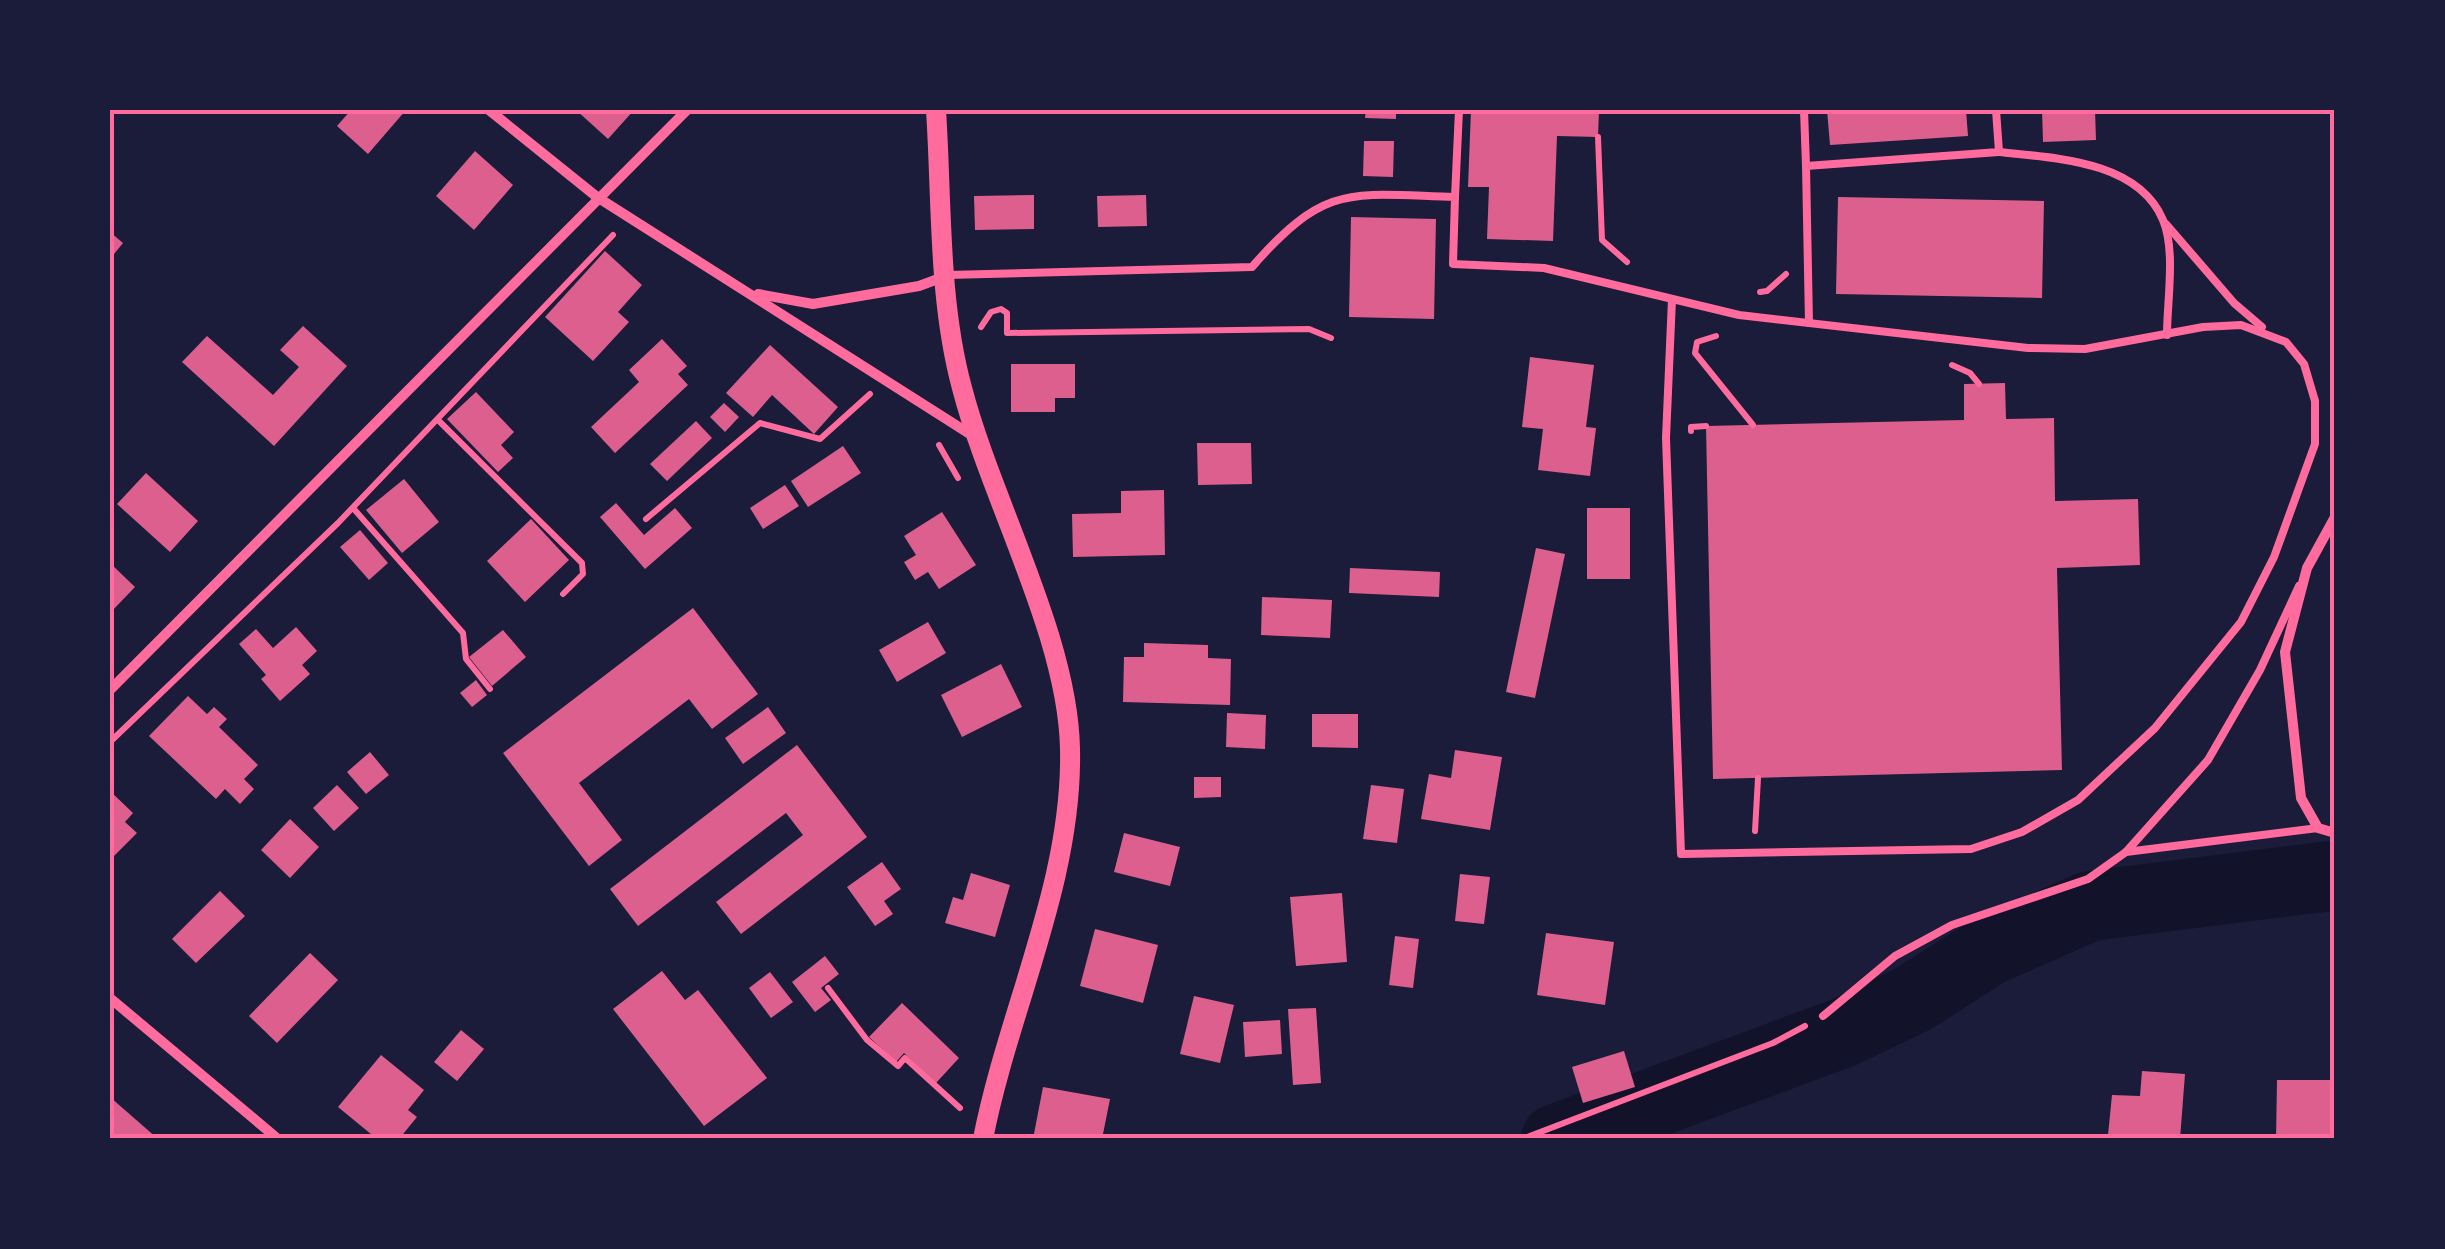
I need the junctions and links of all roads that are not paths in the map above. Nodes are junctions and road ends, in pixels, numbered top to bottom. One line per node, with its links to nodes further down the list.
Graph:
1 (489, 110): 10 (street)
2 (688, 110): 10 (street)
3 (936, 110): 12 (main road)
4 (1459, 110): 9 (lane)
5 (1804, 110): 8 (lane)
6 (1996, 110): 7 (lane)
7 (2000, 152): 8 (lane); 11 (lane)
8 (1806, 166): 15 (lane)
9 (1456, 196): 12 (lane); 14 (lane)
10 (597, 197): 13 (street); 21 (street)
11 (2164, 221): 16 (lane); 17 (lane)
12 (947, 275): 13 (street); 18 (main road)
13 (752, 292): 18 (street)
14 (1672, 299): 15 (lane); 16 (lane)
15 (1809, 323): 17 (lane)
16 (2265, 330): 17 (lane)
17 (2168, 335)
18 (979, 440): 28 (main road)
19 (2335, 516): 20 (street)
20 (2307, 568): 22 (street); 24 (lane)
21 (110, 690)
22 (2318, 828): 23 (street); 24 (lane)
23 (2335, 833)
24 (2126, 852): 26 (lane)
25 (110, 998): 27 (street)
26 (1824, 1016)
27 (278, 1139)
28 (983, 1139)

